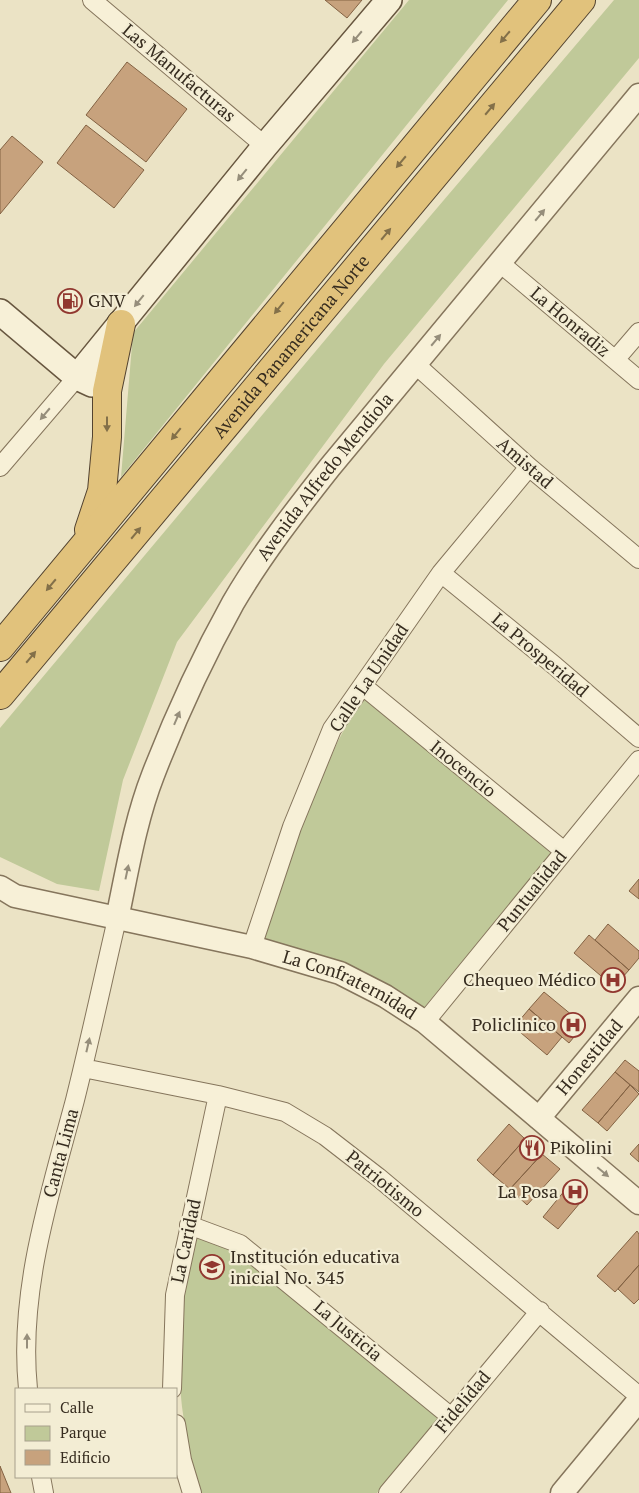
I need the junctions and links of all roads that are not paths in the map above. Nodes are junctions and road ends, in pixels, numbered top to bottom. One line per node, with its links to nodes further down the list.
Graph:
1 (92, 0): 6 (street, Las Manufacturas)
2 (389, 0): 6 (main road, one-way to 6)
3 (536, 0): 18 (highway, Avenida Panamericana Norte, one-way to 18)
4 (582, 0): 23 (highway, Avenida Panamericana Norte, one-way to 4)
5 (639, 95): 7 (street, Avenida Alfredo Mendiola, one-way to 5)
6 (266, 146): 9 (main road, one-way to 9)
7 (500, 263): 11 (street, La Honradiz); 12 (street, Avenida Alfredo Mendiola, one-way to 7)
8 (0, 312): 13 (main road)
9 (121, 324): 13 (main road); 15 (highway)
10 (639, 332): 11 (street)
11 (615, 360): 14 (street, La Honradiz)
12 (415, 364): 17 (street, Amistad); 28 (street, Avenida Alfredo Mendiola, one-way to 12)
13 (77, 377): 15 (main road); 16 (street, one-way to 16)
14 (639, 380)
15 (107, 391): 18 (highway, one-way to 18)
16 (0, 467)
17 (529, 467): 19 (street, Amistad); 20 (street, Calle La Unidad)
18 (82, 548): 21 (highway, Avenida Panamericana Norte, one-way to 21)
19 (639, 559)
20 (441, 573): 22 (street, Calle La Unidad); 24 (street, La Prosperidad)
21 (0, 647)
22 (363, 686): 26 (street, Inocencio); 29 (street, Calle La Unidad)
23 (0, 695)
24 (639, 738)
25 (639, 760): 26 (street, Puntualidad)
26 (564, 851): 31 (street, Puntualidad)
27 (0, 887): 28 (street, La Confraternidad)
28 (117, 919): 29 (street, La Confraternidad); 32 (street, Canta Lima, one-way to 28)
29 (252, 947): 31 (street, La Confraternidad)
30 (639, 998): 34 (street, Honestidad)
31 (424, 1022): 34 (street, La Confraternidad)
32 (83, 1068): 33 (street, Patriotismo); 38 (street, Canta Lima, one-way to 32)
33 (218, 1095): 36 (street, La Caridad); 37 (street, Patriotismo)
34 (539, 1118): 35 (street, La Confraternidad, one-way to 35)
35 (639, 1203)
36 (189, 1225): 39 (street, La Caridad); 42 (street, La Justicia)
37 (540, 1311): 40 (street, Patriotismo); 42 (street, Fidelidad)
38 (28, 1388)
39 (172, 1388)
40 (639, 1396)
41 (639, 1400): 48 (street)
42 (450, 1416): 47 (street, Fidelidad)
43 (178, 1436): 46 (street)
44 (41, 1478): 45 (street)
45 (44, 1493)
46 (192, 1493)
47 (388, 1493)
48 (562, 1493)

